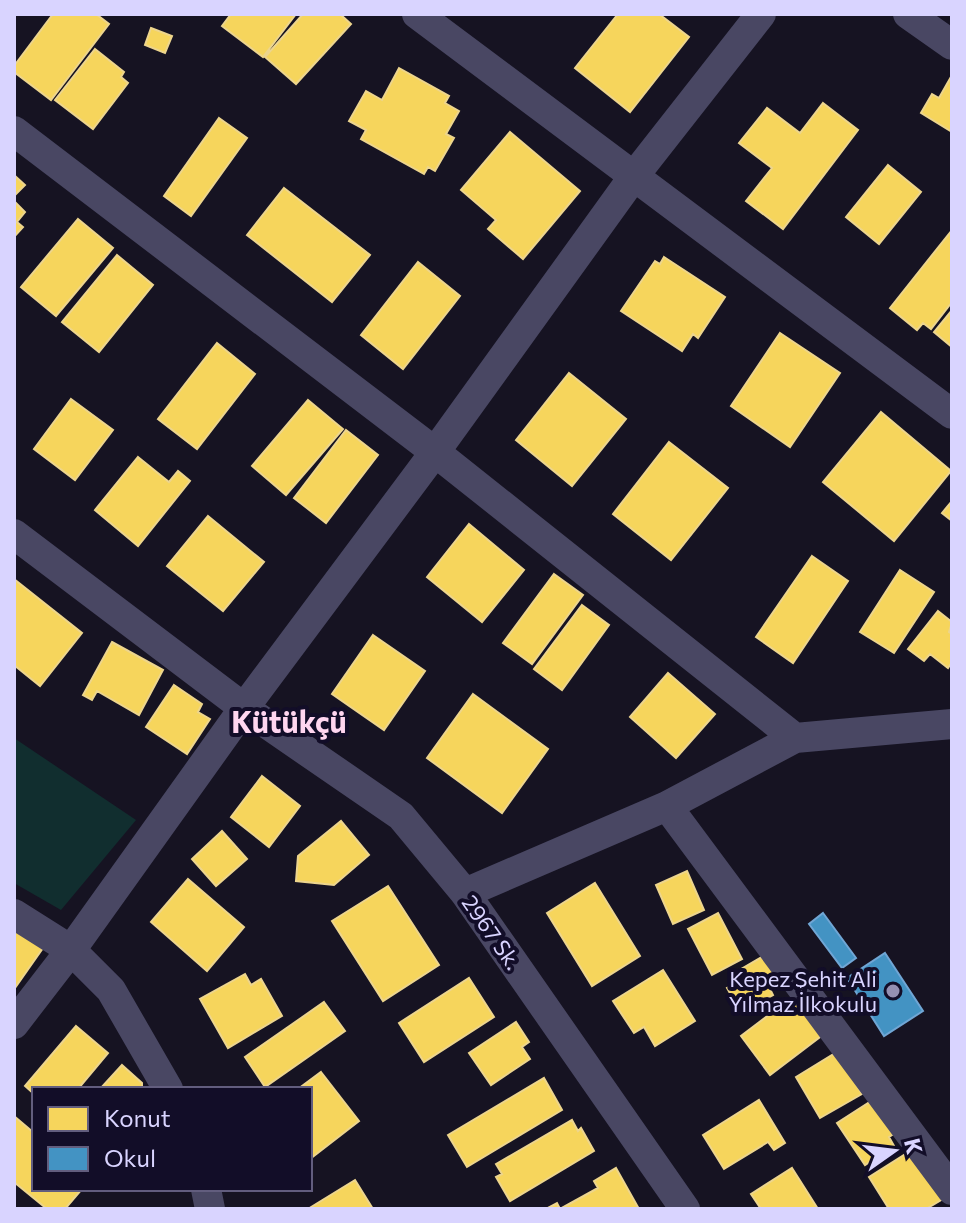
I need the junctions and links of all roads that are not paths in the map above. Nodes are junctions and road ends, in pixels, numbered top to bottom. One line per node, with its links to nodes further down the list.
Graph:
1 (417, 14): 6 (street)
2 (761, 14): 6 (street)
3 (908, 14): 4 (street)
4 (952, 45)
5 (14, 131): 8 (street)
6 (634, 176): 7 (street); 8 (street)
7 (952, 414)
8 (435, 452): 10 (street); 12 (street)
9 (14, 534): 10 (street, 2967 Sk.)
10 (244, 708): 14 (street, 2967 Sk.); 16 (street)
11 (952, 724): 12 (street)
12 (795, 738): 13 (street)
13 (667, 806): 14 (street); 19 (street)
14 (465, 893): 20 (street, 2967 Sk.)
15 (14, 914): 16 (street)
16 (71, 950): 17 (street); 18 (street)
17 (14, 1024)
18 (167, 1087)
19 (952, 1190)
20 (685, 1209)

